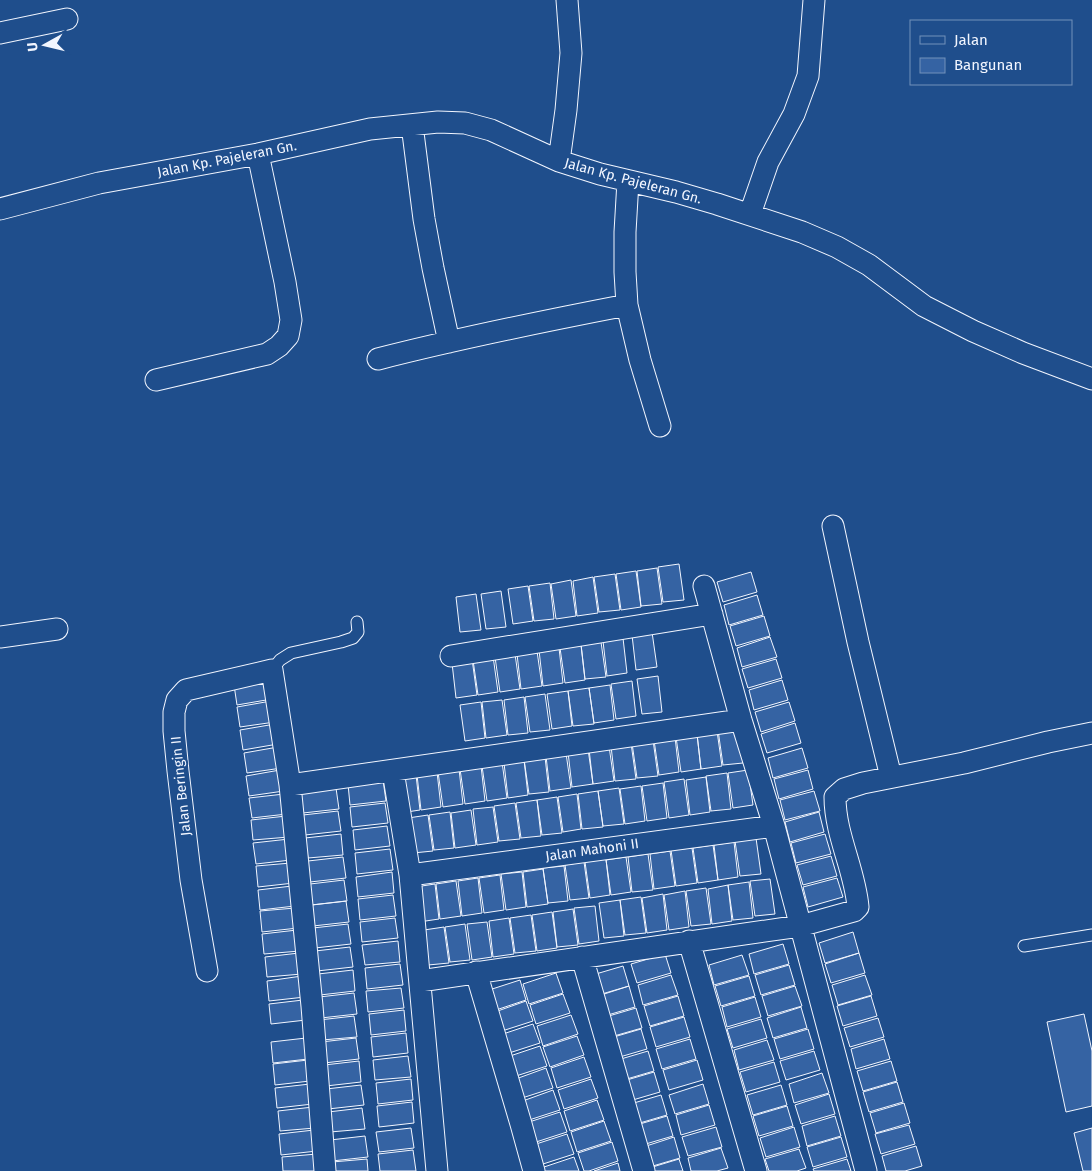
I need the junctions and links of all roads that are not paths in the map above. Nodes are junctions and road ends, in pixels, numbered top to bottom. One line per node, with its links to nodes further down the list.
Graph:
1 (567, 0): 7 (street)
2 (814, 0): 10 (street)
3 (68, 19): 4 (street)
4 (0, 33)
5 (412, 125): 6 (street, Jalan Kp. Pajeleran Gn.); 7 (street, Jalan Kp. Pajeleran Gn.); 12 (street)
6 (258, 154): 9 (street, Jalan Kp. Pajeleran Gn.); 15 (street)
7 (559, 160): 8 (street, Jalan Kp. Pajeleran Gn.)
8 (628, 180): 10 (street, Jalan Kp. Pajeleran Gn.); 11 (street)
9 (0, 209)
10 (750, 214): 14 (street, Jalan Kp. Pajeleran Gn.)
11 (627, 305): 12 (street); 16 (street)
12 (449, 342): 13 (street)
13 (378, 359)
14 (1092, 379)
15 (156, 380)
16 (660, 426)
17 (833, 526): 28 (street)
18 (704, 586): 19 (street)
19 (712, 614): 23 (street); 25 (street)
20 (358, 622): 24 (lane)
21 (57, 629): 22 (street)
22 (0, 637)
23 (451, 656)
24 (272, 670): 29 (street); 37 (street, Jalan Beringin II)
25 (741, 720): 27 (street); 30 (street)
26 (1092, 733): 28 (street)
27 (393, 771): 29 (street); 31 (street)
28 (891, 777): 32 (street)
29 (290, 785): 40 (street)
30 (774, 826): 31 (street, Jalan Mahoni II); 32 (street)
31 (410, 875): 39 (street)
32 (800, 926): 34 (street); 45 (street)
33 (1092, 935): 35 (lane)
34 (689, 941): 36 (street); 44 (street)
35 (1024, 946)
36 (582, 957): 38 (street); 43 (street)
37 (207, 971)
38 (476, 972): 39 (street); 42 (street)
39 (420, 981): 41 (street)
40 (325, 1171)
41 (437, 1171)
42 (534, 1171)
43 (644, 1171)
44 (756, 1171)
45 (866, 1171)

